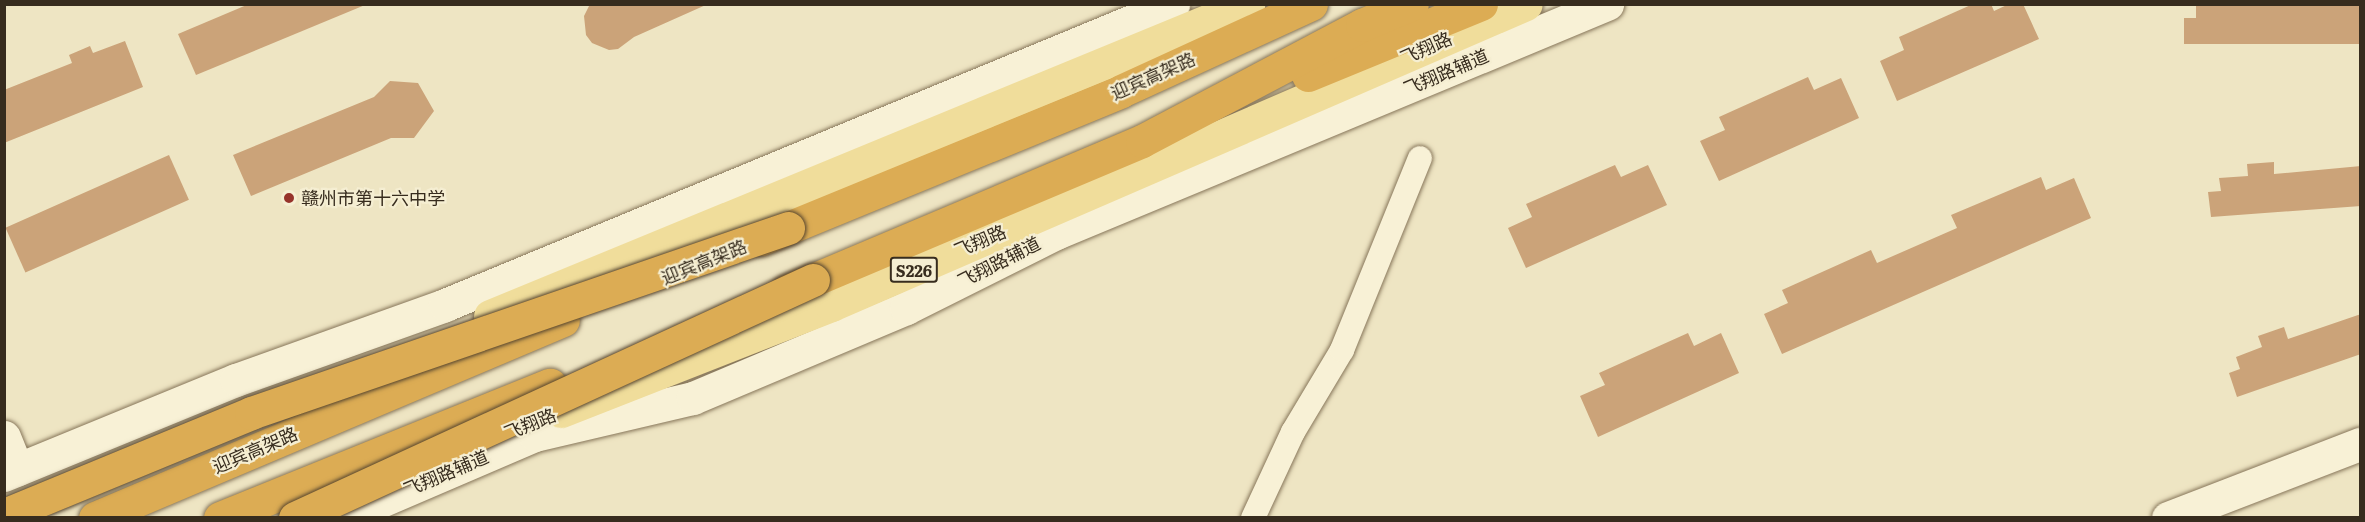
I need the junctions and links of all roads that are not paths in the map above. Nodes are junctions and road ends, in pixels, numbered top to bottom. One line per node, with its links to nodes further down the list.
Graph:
1 (1173, 4): 16 (street)
2 (1248, 4): 18 (main road)
3 (1276, 4): 9 (highway)
4 (1311, 4): 9 (highway, 迎宾高架路)
5 (1412, 4): 10 (highway)
6 (1482, 4): 10 (highway)
7 (1526, 4): 21 (main road, 飞翔路 / S226)
8 (1606, 4): 22 (street, 飞翔路辅道)
9 (1120, 92): 12 (highway, 迎宾高架路)
10 (1142, 141): 13 (highway)
11 (1420, 158): 23 (street)
12 (788, 228): 17 (highway, bridge); 19 (highway, 迎宾高架路, bridge)
13 (813, 280): 20 (highway, bridge); 21 (highway, bridge)
14 (4, 437): 16 (street)
15 (2361, 444): 24 (street)
16 (11, 473)
17 (4, 514)
18 (32, 518)
19 (95, 518)
20 (220, 518)
21 (295, 518)
22 (354, 518)
23 (1253, 518)
24 (2168, 518)

